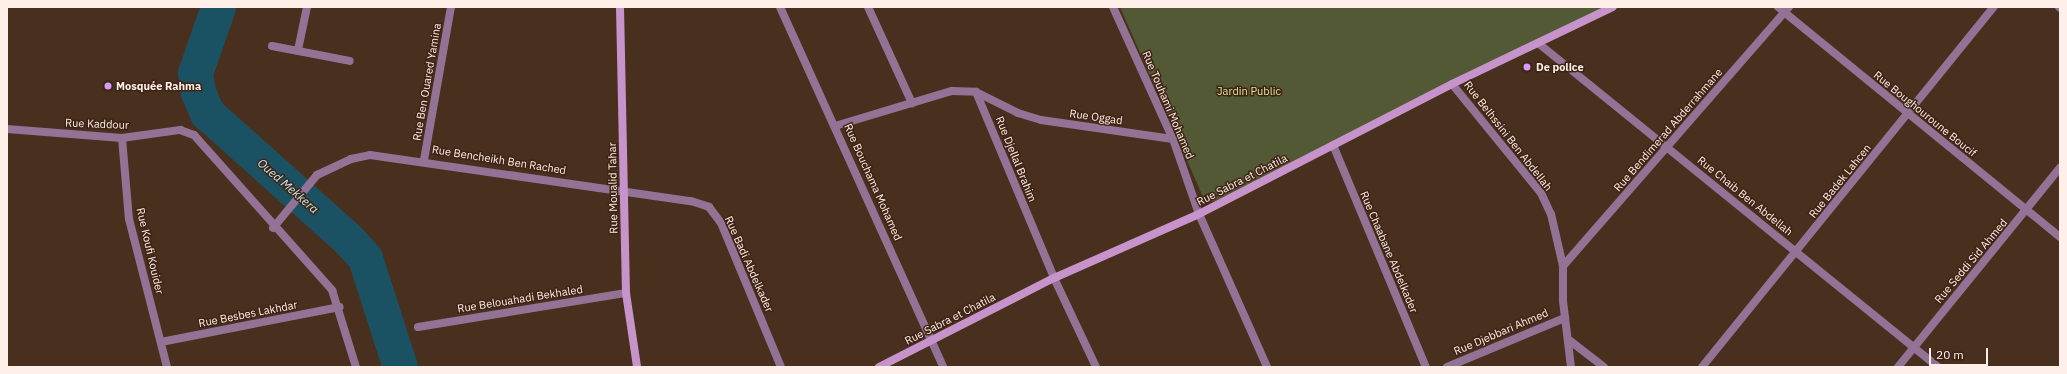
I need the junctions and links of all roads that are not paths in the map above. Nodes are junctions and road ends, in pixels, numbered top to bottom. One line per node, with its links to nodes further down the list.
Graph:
1 (307, 7): 13 (street)
2 (451, 7): 25 (street, Rue Ben Ouared Yamina)
3 (620, 7): 27 (street, Rue Moualid Tahar)
4 (780, 7): 19 (street, Rue Bouchama Mohamed)
5 (868, 7): 17 (street)
6 (1113, 7): 22 (street, Rue Touhami Mohamed)
7 (1613, 7): 11 (street, Rue Sabra et Chatila)
8 (1778, 7): 10 (street, Rue Boughouroune Boucif)
9 (1994, 7): 18 (street, Rue Badek Lahcen)
10 (1787, 10): 18 (street, Rue Boughouroune Boucif); 24 (street, Rue Bendimerad Abderrahmane)
11 (1538, 43): 15 (street, Rue Sabra et Chatila); 24 (street, Rue Chaib Ben Abdellah)
12 (272, 46): 13 (street)
13 (298, 50): 14 (street)
14 (350, 61)
15 (1452, 84): 23 (street, Rue Sabra et Chatila); 33 (street, Rue Belhssini Ben Abdellah)
16 (976, 92): 17 (street); 22 (street, Rue Oggad); 34 (street, Rue Djellal Brahim)
17 (912, 103): 19 (street)
18 (1907, 115): 28 (street, Rue Boughouroune Boucif); 32 (street, Rue Badek Lahcen)
19 (835, 126): 39 (street, Rue Bouchama Mohamed)
20 (7, 129): 21 (street, Rue Kaddour)
21 (122, 138): 30 (street, Rue Kaddour); 41 (street, Rue Koufi Kouider)
22 (1173, 139): 29 (street, Rue Touhami Mohamed)
23 (1333, 145): 29 (street, Rue Sabra et Chatila); 51 (street, Rue Chaabane Abdelkader)
24 (1668, 148): 32 (street, Rue Chaib Ben Abdellah); 33 (street, Rue Bendimerad Abderrahmane)
25 (424, 160): 27 (street, Rue Bencheikh Ben Rached); 30 (street, Rue Bencheikh Ben Rached)
26 (2060, 168): 28 (street, Rue Seddi Sid Ahmed)
27 (625, 190): 35 (street, Rue Moualid Tahar); 46 (street, Rue Badi Abdelkader)
28 (2027, 211): 31 (street, Rue Boughouroune Boucif); 42 (street, Rue Seddi Sid Ahmed)
29 (1199, 214): 34 (street, Rue Sabra et Chatila); 50 (street, Rue Touhami Mohamed)
30 (273, 228): 36 (street)
31 (2060, 237)
32 (1797, 253): 42 (street, Rue Chaib Ben Abdellah); 55 (street, Rue Badek Lahcen)
33 (1563, 266): 37 (street, Rue Belhssini Ben Abdellah)
34 (1054, 278): 39 (street, Rue Sabra et Chatila); 49 (street, Rue Djellal Brahim)
35 (626, 293): 38 (street, Rue Belouahadi Bekhaled); 45 (street, Rue Moualid Tahar)
36 (340, 307): 41 (street, Rue Besbes Lakhdar); 44 (street)
37 (1565, 318): 40 (street, Rue Belhssini Ben Abdellah); 52 (street, Rue Djebbari Ahmed)
38 (418, 327)
39 (932, 340): 47 (street, Rue Sabra et Chatila); 48 (street, Rue Bouchama Mohamed)
40 (1569, 340): 53 (street, Rue Belhssini Ben Abdellah); 54 (street)
41 (161, 342): 43 (street, Rue Koufi Kouider)
42 (1914, 348): 56 (street, Rue Seddi Sid Ahmed); 57 (street, Rue Chaib Ben Abdellah)
43 (167, 367)
44 (356, 367)
45 (637, 367)
46 (781, 367)
47 (879, 367)
48 (943, 367)
49 (1096, 367)
50 (1268, 367)
51 (1426, 367)
52 (1446, 367)
53 (1571, 367)
54 (1604, 367)
55 (1702, 367)
56 (1898, 367)
57 (1938, 367)

